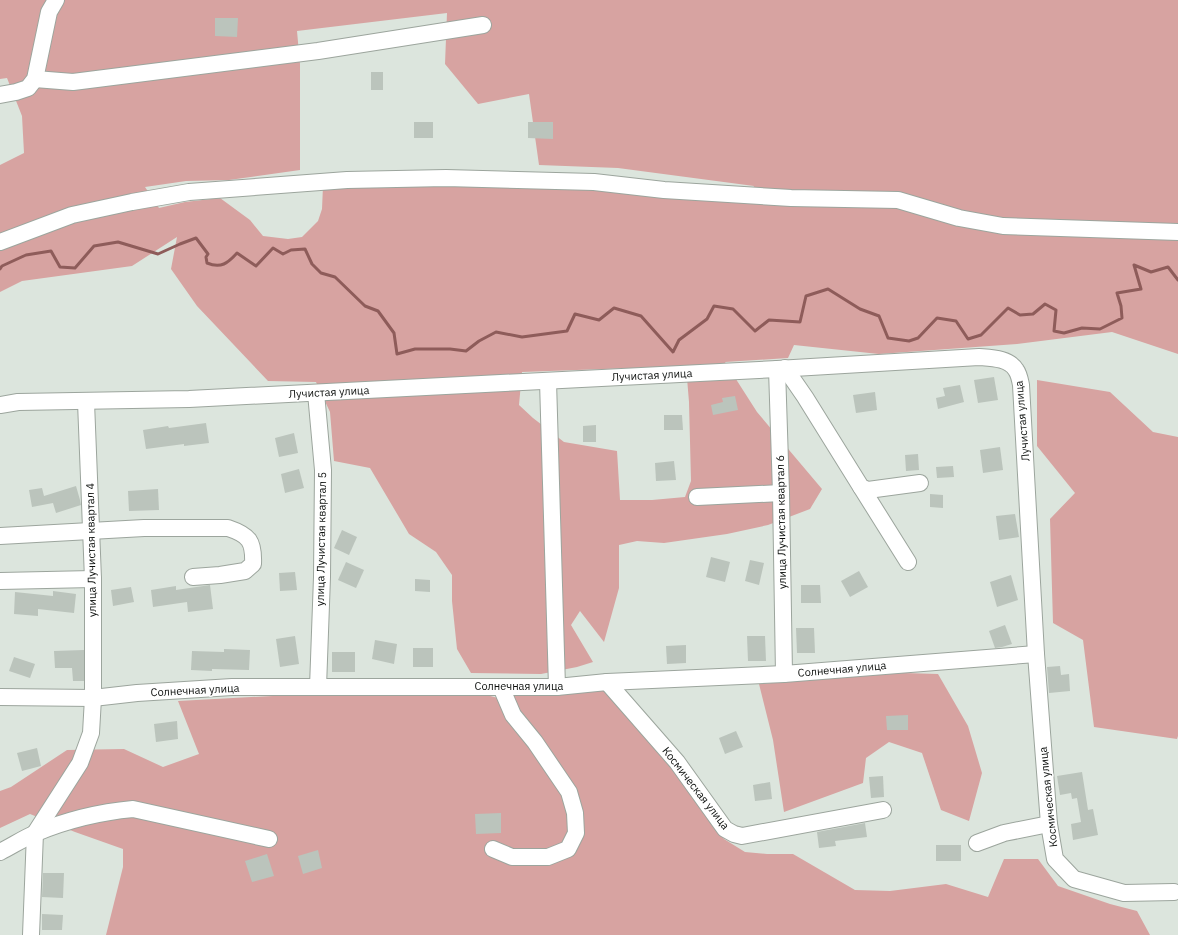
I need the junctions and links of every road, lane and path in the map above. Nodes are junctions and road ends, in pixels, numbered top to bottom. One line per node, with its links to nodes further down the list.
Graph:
1 (56, 0): 3 (street)
2 (483, 25): 3 (street)
3 (35, 79): 4 (street)
4 (0, 95)
5 (1178, 232): 6 (street)
6 (0, 242)
7 (781, 369): 8 (street, Лучистая улица); 13 (street); 14 (street, улица Лучистая квартал 6); 22 (street, Лучистая улица)
8 (548, 381): 9 (street, Лучистая улица); 27 (street)
9 (316, 392): 10 (street, Лучистая улица); 25 (street, улица Лучистая квартал 5)
10 (86, 402): 11 (street, Лучистая улица); 16 (street, улица Лучистая квартал 4)
11 (0, 405)
12 (920, 483): 13 (street)
13 (861, 487): 18 (street)
14 (781, 493): 15 (street); 23 (street, улица Лучистая квартал 6)
15 (697, 497)
16 (91, 532): 17 (street); 19 (street); 20 (street, улица Лучистая квартал 4)
17 (0, 536)
18 (908, 562)
19 (193, 577)
20 (92, 579): 21 (street); 29 (street, улица Лучистая квартал 4)
21 (0, 581)
22 (1036, 654): 23 (street, Солнечная улица); 31 (street, Космическая улица)
23 (784, 674): 24 (street, Солнечная улица)
24 (607, 682): 27 (street, Солнечная улица); 30 (street, Космическая улица)
25 (318, 687): 26 (street, Солнечная улица); 29 (street, Солнечная улица)
26 (501, 687): 27 (street, Солнечная улица); 35 (street)
27 (557, 687)
28 (0, 697): 29 (street, Солнечная улица)
29 (92, 698): 32 (street, улица Лучистая квартал 4)
30 (883, 810)
31 (1049, 824): 34 (street); 37 (street, Космическая улица)
32 (35, 833): 33 (street); 36 (street); 38 (street)
33 (269, 839)
34 (977, 843)
35 (493, 850)
36 (0, 852)
37 (1174, 892)
38 (31, 935)

